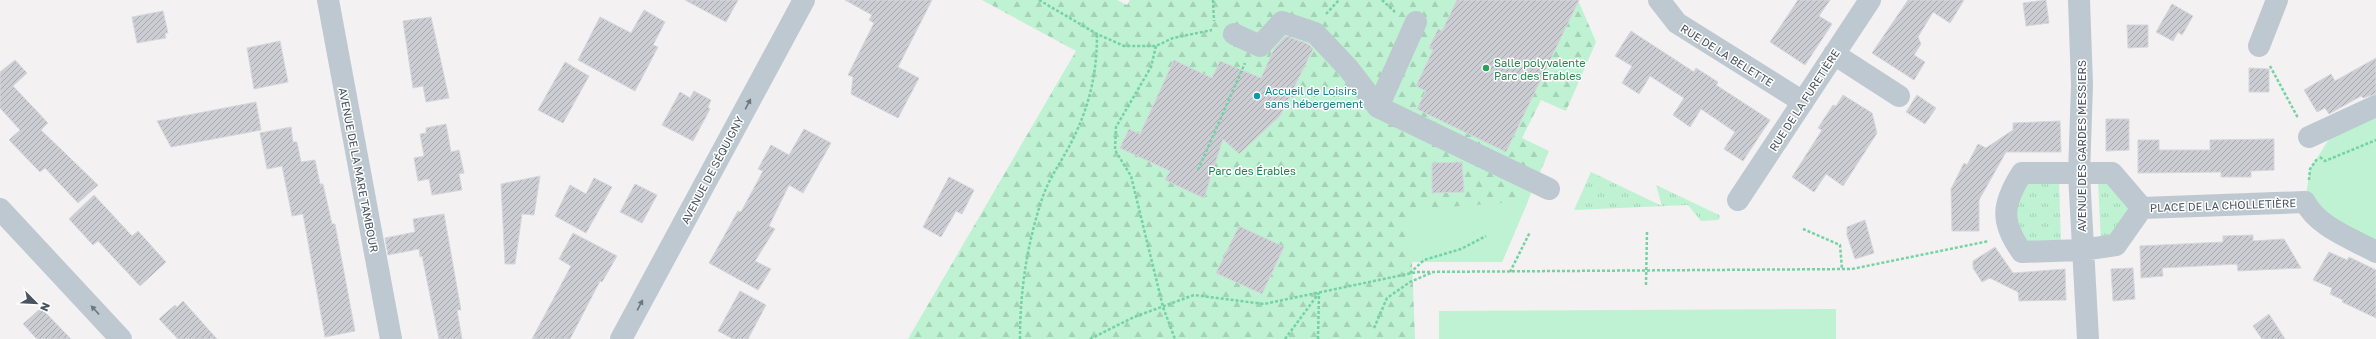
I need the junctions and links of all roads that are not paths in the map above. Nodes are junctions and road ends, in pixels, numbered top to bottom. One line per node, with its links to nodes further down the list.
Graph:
1 (328, 0): 24 (street, AVENUE DE LA MARE TAMBOUR)
2 (804, 0): 25 (street, AVENUE DE SÉQUIGNY, one-way to 2)
3 (1659, 0): 12 (street, RUE DE LA BELETTE)
4 (1870, 0): 10 (street, RUE DE LA FURETIÈRE)
5 (2079, 0): 16 (street, AVENUE DES GARDES MESSIERS)
6 (2277, 0): 9 (street)
7 (1416, 22): 14 (street)
8 (1224, 31): 14 (street)
9 (2260, 46)
10 (1834, 54): 11 (street); 12 (street, RUE DE LA FURETIÈRE)
11 (1899, 96)
12 (1803, 102): 18 (street, RUE DE LA FURETIÈRE)
13 (2376, 106): 15 (street)
14 (1378, 108): 17 (street)
15 (2309, 136)
16 (2079, 174): 19 (street, PLACE DE LA CHOLLETIÈRE); 21 (street, AVENUE DES GARDES MESSIERS); 21 (street, PLACE DE LA CHOLLETIÈRE)
17 (1549, 189)
18 (1738, 200)
19 (2142, 208): 21 (street, PLACE DE LA CHOLLETIÈRE); 22 (street, PLACE DE LA CHOLLETIÈRE)
20 (0, 209): 23 (street, one-way to 20)
21 (2082, 250): 26 (street, AVENUE DES GARDES MESSIERS)
22 (2376, 252)
23 (122, 339)
24 (391, 339)
25 (621, 339)
26 (2088, 339)

